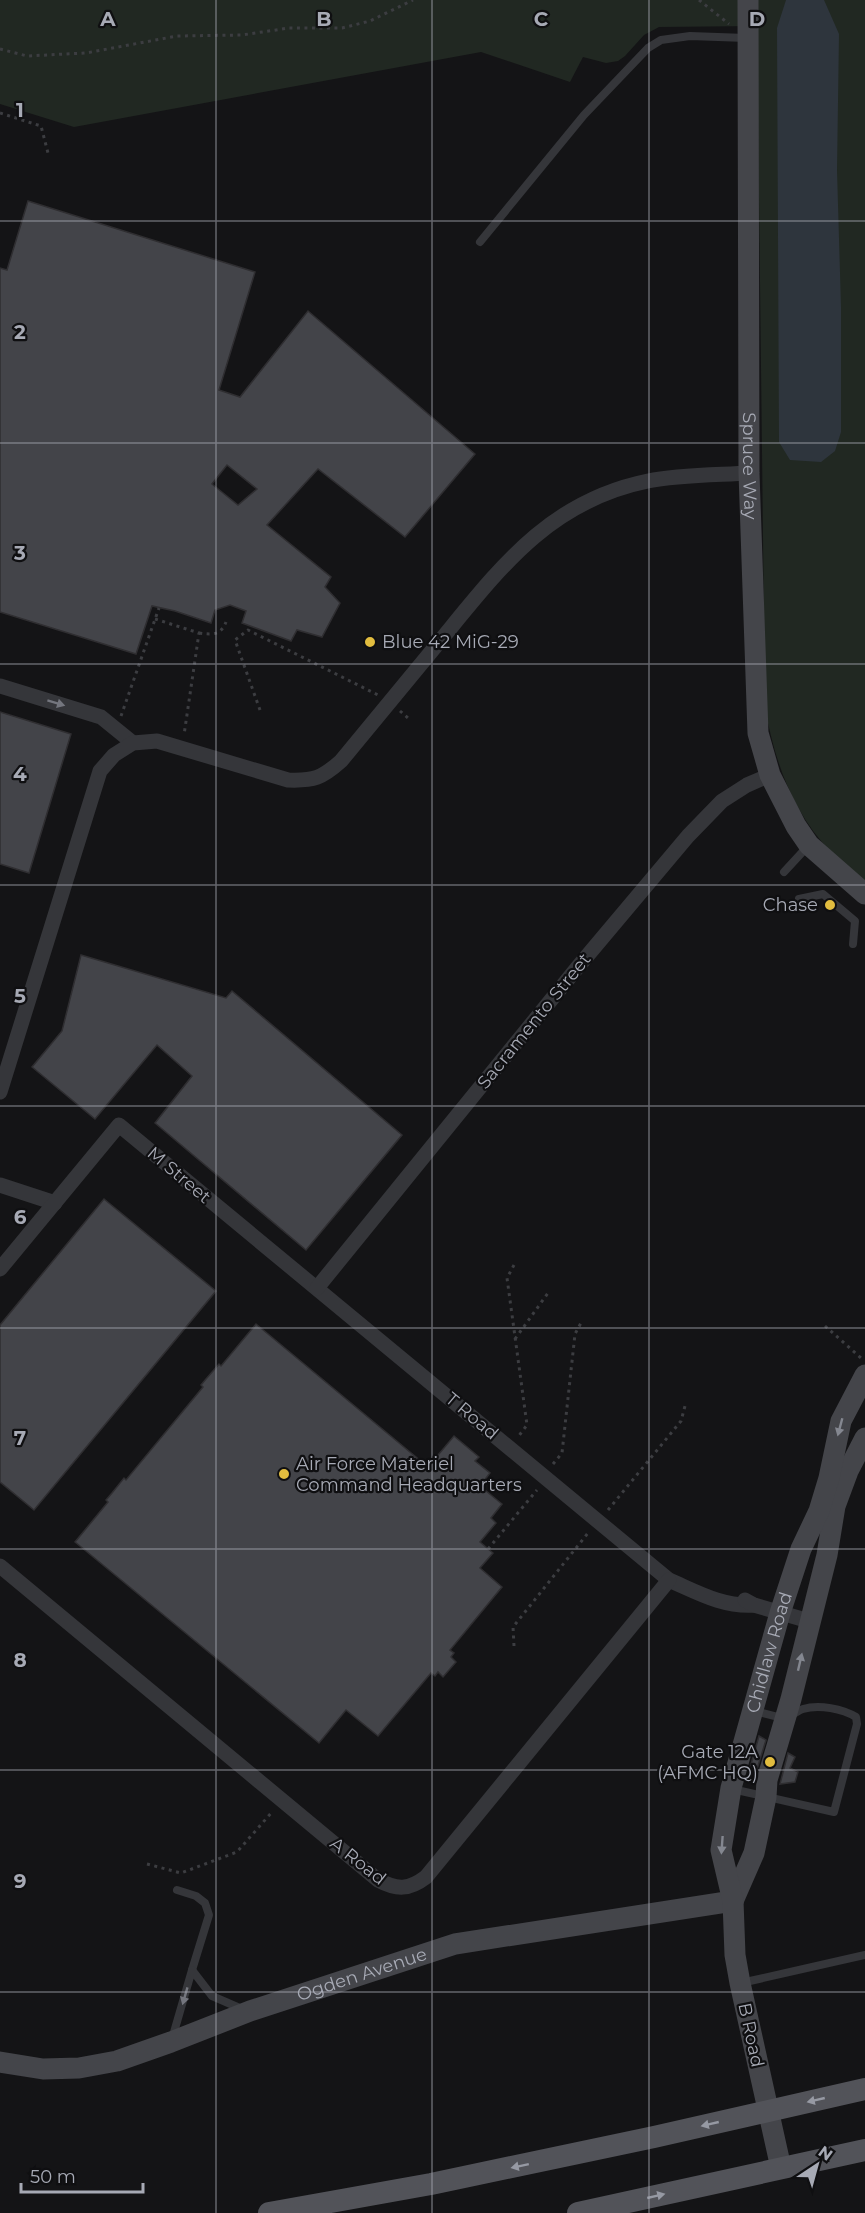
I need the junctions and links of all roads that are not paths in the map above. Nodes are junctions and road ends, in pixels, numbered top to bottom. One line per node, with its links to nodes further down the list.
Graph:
1 (748, 0): 2 (street, Spruce Way)
2 (747, 38): 3 (lane); 4 (street, Spruce Way)
3 (480, 242)
4 (748, 473): 6 (street); 7 (street, Spruce Way)
5 (0, 686): 6 (street, one-way to 6)
6 (133, 743): 13 (street)
7 (770, 775): 8 (street, Spruce Way); 17 (street, Sacramento Street)
8 (809, 845): 9 (lane); 10 (street, Spruce Way)
9 (784, 872)
10 (865, 894)
11 (799, 899): 12 (lane)
12 (853, 944)
13 (0, 1092)
14 (0, 1185): 15 (street)
15 (55, 1203): 16 (street); 17 (street, M Street)
16 (0, 1269)
17 (317, 1288): 21 (street, T Road)
18 (865, 1374): 22 (street, Chidlaw Road, one-way to 22)
19 (865, 1437): 23 (street, Chidlaw Road)
20 (0, 1566): 21 (street, A Road)
21 (669, 1580): 22 (street, T Road)
22 (780, 1613): 23 (street, T Road); 24 (street, Chidlaw Road)
23 (810, 1621): 25 (street, Chidlaw Road, one-way to 23)
24 (752, 1710): 25 (lane); 26 (street, Chidlaw Road)
25 (786, 1719): 27 (street, Chidlaw Road); 27 (lane)
26 (731, 1788): 27 (lane); 29 (street, Chidlaw Road, one-way to 29)
27 (765, 1797): 29 (street)
28 (177, 1890): 31 (lane)
29 (733, 1901): 32 (street, B Road); 33 (street, Ogden Avenue)
30 (865, 1955): 32 (lane)
31 (192, 1970): 33 (lane); 34 (lane, one-way to 34)
32 (740, 1983): 37 (street, B Road)
33 (250, 2011): 34 (street, Ogden Avenue)
34 (171, 2042): 35 (street, Ogden Avenue)
35 (0, 2062)
36 (865, 2089): 37 (main road, one-way to 37)
37 (767, 2111): 39 (street, B Road); 40 (main road, one-way to 40)
38 (865, 2150): 39 (main road)
39 (781, 2168): 41 (main road, one-way to 39)
40 (269, 2213)
41 (578, 2213)

